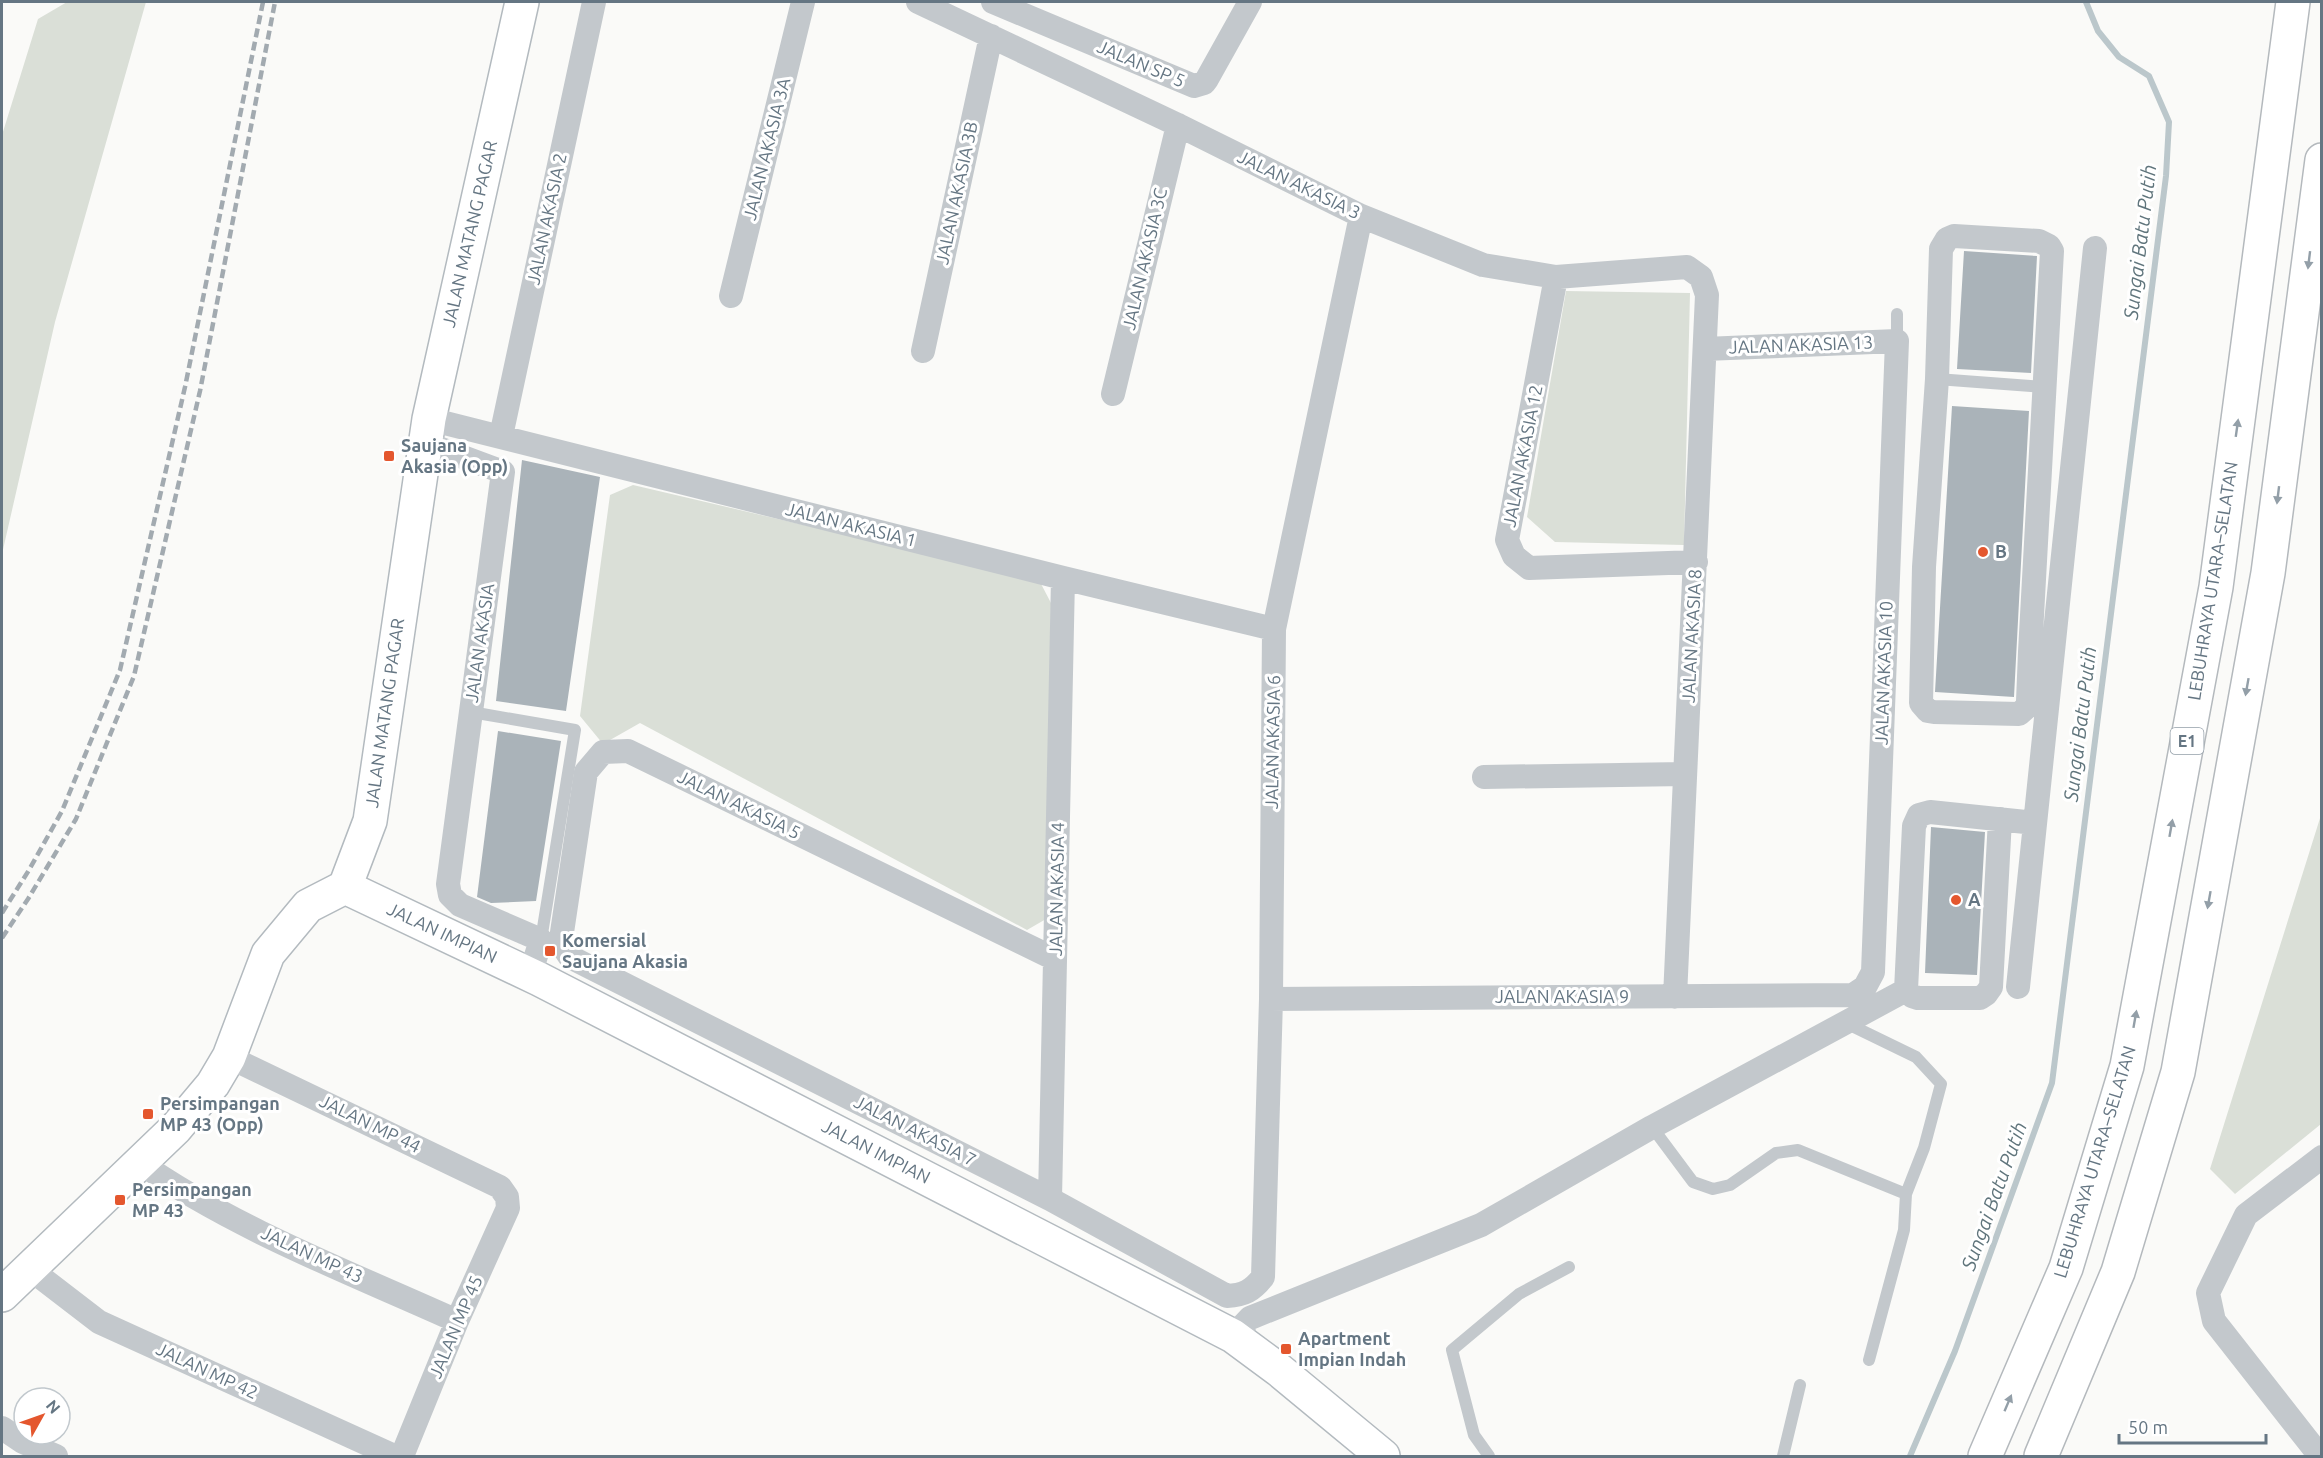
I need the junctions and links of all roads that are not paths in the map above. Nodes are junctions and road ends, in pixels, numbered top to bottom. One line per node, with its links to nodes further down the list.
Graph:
1 (522, 2): 24 (main road, JALAN MATANG PAGAR)
2 (594, 2): 25 (street, JALAN AKASIA 2)
3 (803, 2): 15 (street, JALAN AKASIA 3A)
4 (918, 2): 8 (street, JALAN AKASIA 3)
5 (993, 2): 6 (street, JALAN SP 5)
6 (1250, 2)
7 (2293, 2): 69 (main road, LEBUHRAYA UTARA–SELATAN / E1, one-way to 7)
8 (991, 36): 9 (street, JALAN AKASIA 3); 19 (street, JALAN AKASIA 3B)
9 (1178, 125): 11 (street, JALAN AKASIA 3); 22 (street, JALAN AKASIA 3C)
10 (2322, 160): 70 (main road, one-way to 70)
11 (1361, 216): 13 (street, JALAN AKASIA 3); 28 (street, JALAN AKASIA 6)
12 (2095, 248): 23 (street)
13 (1556, 277): 14 (street, JALAN AKASIA 3); 26 (street, JALAN AKASIA 12)
14 (1701, 277): 18 (street, JALAN AKASIA 8)
15 (731, 296)
16 (1896, 314): 17 (lane)
17 (1897, 341): 18 (street, JALAN AKASIA 13); 42 (street, JALAN AKASIA 10)
18 (1705, 349): 26 (street, JALAN AKASIA 8)
19 (923, 351)
20 (1937, 379): 21 (lane); 21 (street); 29 (street)
21 (2044, 387): 23 (street); 29 (street)
22 (1113, 394)
23 (2079, 402): 29 (street)
24 (427, 431): 25 (street, JALAN AKASIA 1); 30 (street, JALAN AKASIA); 35 (main road, JALAN MATANG PAGAR)
25 (501, 436): 27 (street, JALAN AKASIA 1)
26 (1696, 562): 31 (street, JALAN AKASIA 8)
27 (1064, 578): 28 (street, JALAN AKASIA 1); 38 (street, JALAN AKASIA 4)
28 (1274, 628): 44 (street, JALAN AKASIA 6)
29 (2041, 657): 34 (street)
30 (471, 712): 36 (street, JALAN AKASIA); 36 (lane)
31 (1685, 774): 32 (street); 43 (street, JALAN AKASIA 8)
32 (1484, 777)
33 (2000, 819): 34 (street); 41 (street); 41 (street)
34 (2035, 823): 40 (street)
35 (345, 887): 39 (main road, JALAN IMPIAN); 46 (main road)
36 (541, 940): 39 (street)
37 (564, 948): 38 (street, JALAN AKASIA 5); 52 (street, JALAN AKASIA 7)
38 (1055, 959): 52 (street, JALAN AKASIA 4)
39 (530, 975): 58 (main road, JALAN IMPIAN)
40 (2018, 987)
41 (1906, 990): 45 (street)
42 (1853, 995): 43 (street, JALAN AKASIA 9)
43 (1675, 997): 44 (street, JALAN AKASIA 9)
44 (1271, 999): 55 (street, JALAN AKASIA 6)
45 (1846, 1023): 47 (street); 50 (lane)
46 (229, 1057): 48 (main road); 51 (street, JALAN MP 44)
47 (1652, 1126): 50 (lane); 58 (street)
48 (140, 1162): 54 (main road); 57 (street, JALAN MP 43)
49 (2317, 1169): 71 (street)
50 (1906, 1194): 59 (lane)
51 (507, 1197): 57 (street, JALAN MP 45)
52 (1050, 1199): 55 (street, JALAN AKASIA 7)
53 (1569, 1267): 67 (lane)
54 (30, 1269): 56 (main road); 64 (street, JALAN MP 42)
55 (1263, 1277)
56 (2, 1295)
57 (457, 1321): 65 (street, JALAN MP 45)
58 (1233, 1336): 66 (main road, JALAN IMPIAN)
59 (1869, 1360)
60 (1800, 1385): 68 (lane)
61 (2, 1428): 62 (street)
62 (23, 1449): 63 (street)
63 (56, 1456)
64 (394, 1456)
65 (402, 1456)
66 (1383, 1456)
67 (1489, 1456)
68 (1783, 1456)
69 (1985, 1456)
70 (2041, 1456)
71 (2320, 1456)

